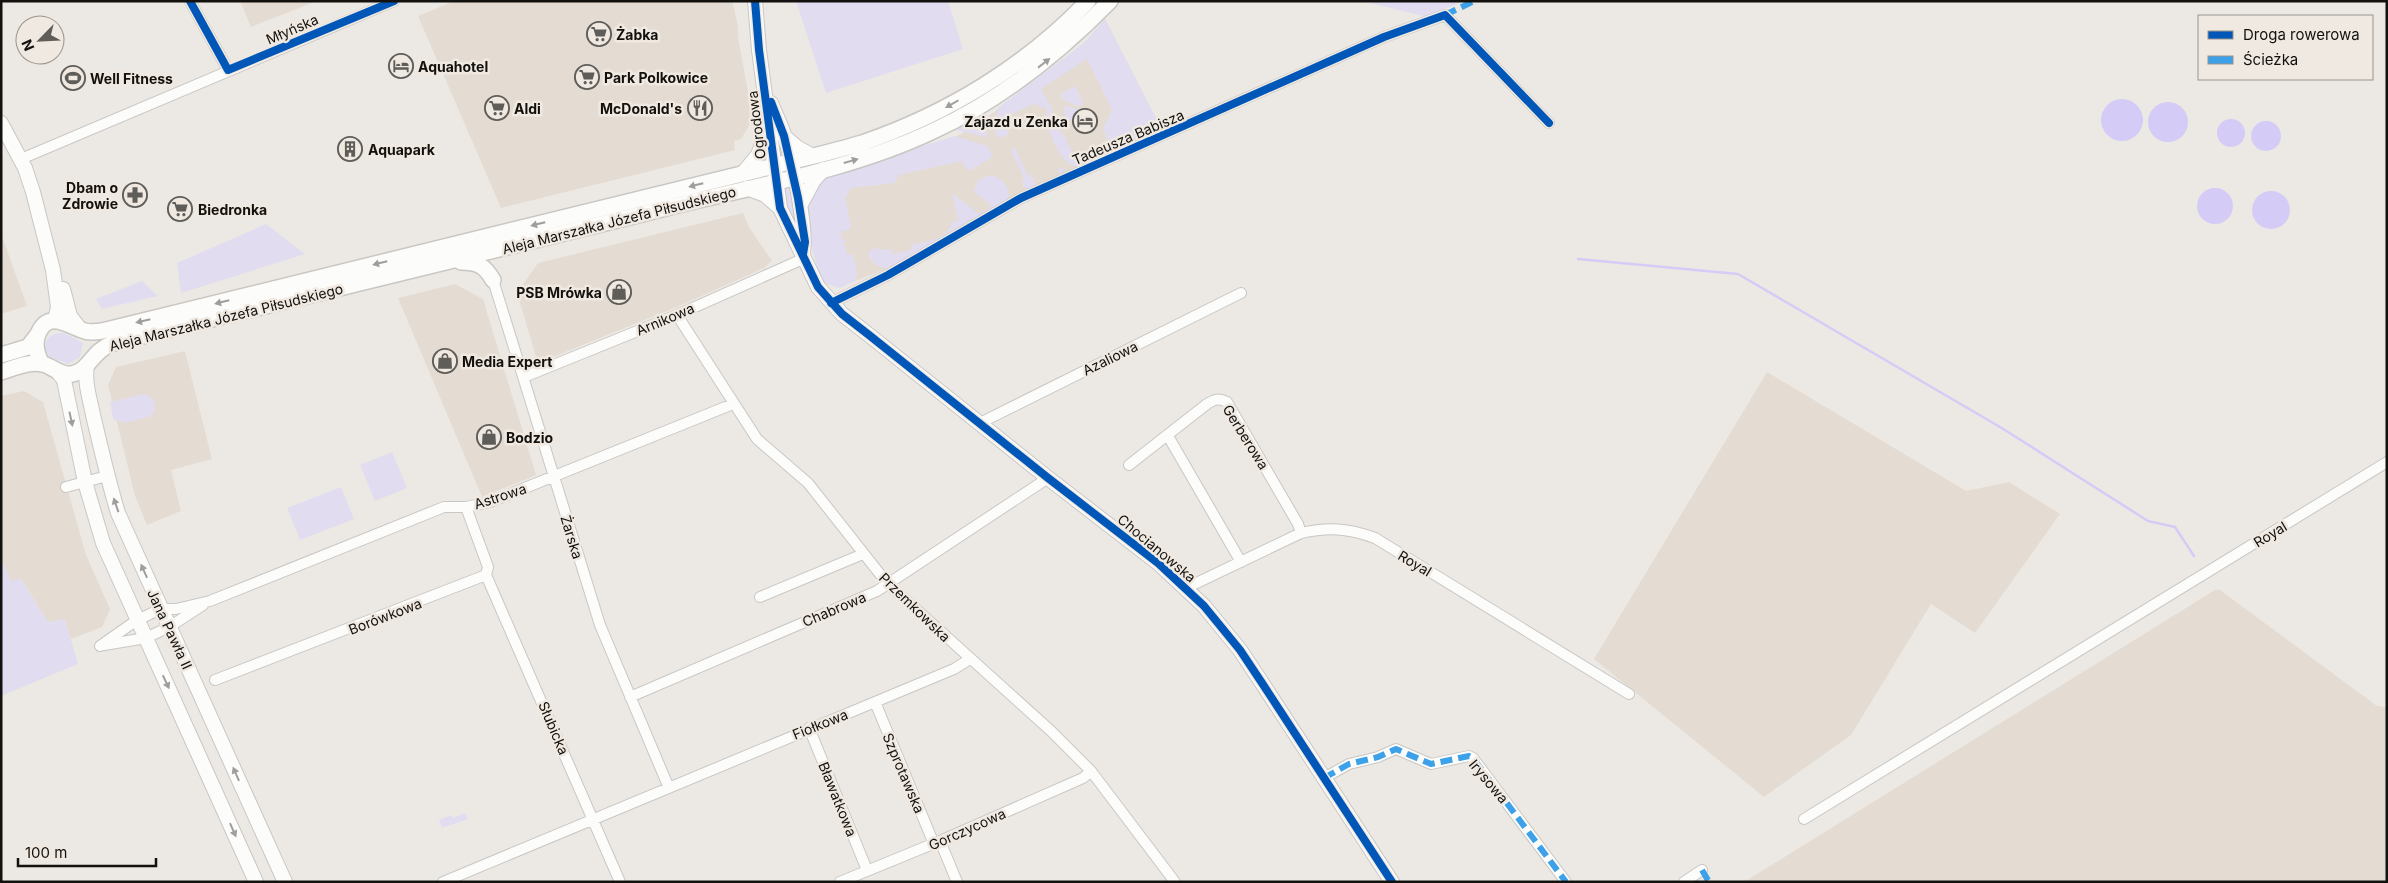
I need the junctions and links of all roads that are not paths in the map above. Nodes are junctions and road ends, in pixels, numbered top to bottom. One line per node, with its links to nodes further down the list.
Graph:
1 (190, 1): 6 (street)
2 (394, 1): 6 (street, Młyńska)
3 (755, 1): 7 (street, Ogrodowa)
4 (1088, 1): 12 (main road, Aleja Marszałka Józefa Piłsudskiego, one-way to 12)
5 (1110, 1): 15 (main road, Aleja Marszałka Józefa Piłsudskiego, one-way to 5)
6 (228, 70): 13 (street, Młyńska)
7 (763, 81): 10 (street, Ogrodowa); 11 (street, Ogrodowa)
8 (1, 123): 13 (street)
9 (1549, 123): 27 (street, Tadeusza Babisza)
10 (768, 125): 16 (street); 17 (street, Ogrodowa)
11 (784, 136): 12 (street); 14 (street, Ogrodowa)
12 (813, 156): 14 (main road, Aleja Marszałka Józefa Piłsudskiego)
13 (21, 160): 24 (street)
14 (792, 169): 15 (main road, Aleja Marszałka Józefa Piłsudskiego); 17 (main road, Aleja Marszałka Józefa Piłsudskiego); 19 (street, Ogrodowa)
15 (824, 169): 19 (street)
16 (743, 173): 17 (main road, Aleja Marszałka Józefa Piłsudskiego); 30 (main road, Aleja Marszałka Józefa Piłsudskiego, one-way to 30)
17 (775, 174): 18 (main road, Aleja Marszałka Józefa Piłsudskiego); 20 (street, Ogrodowa)
18 (747, 188): 20 (street); 21 (main road, Aleja Marszałka Józefa Piłsudskiego)
19 (800, 206): 22 (street, Ogrodowa)
20 (780, 208): 22 (street, Chocianowska)
21 (523, 244): 23 (main road, Aleja Marszałka Józefa Piłsudskiego); 25 (main road)
22 (804, 256): 27 (street, Chocianowska); 28 (street, Arnikowa)
23 (447, 262): 25 (main road); 33 (main road, Aleja Marszałka Józefa Piłsudskiego)
24 (53, 270): 29 (street); 30 (street)
25 (493, 280): 37 (street, Żarska)
26 (1241, 293): 39 (street, Azaliowa)
27 (831, 303): 39 (street, Chocianowska)
28 (677, 315): 37 (street, Arnikowa); 38 (street, Przemkowska)
29 (54, 321): 30 (main road); 31 (main road)
30 (84, 331): 33 (main road)
31 (38, 334): 32 (main road); 34 (main road)
32 (1, 355)
33 (89, 362): 36 (main road); 43 (street, Jana Pawła II)
34 (42, 364): 35 (main road); 36 (main road)
35 (1, 372)
36 (58, 372): 46 (street, Jana Pawła II, one-way to 46)
37 (524, 377): 44 (street, Żarska)
38 (733, 404): 44 (street, Astrowa); 50 (street, Przemkowska)
39 (981, 425): 45 (street, Chocianowska)
40 (1168, 436): 42 (street, Gerberowa); 49 (street, Gerberowa); 51 (street)
41 (2387, 462): 70 (street, Royal)
42 (1129, 465)
43 (107, 476): 46 (street); 57 (street, Jana Pawła II, one-way to 43)
44 (553, 477): 48 (street, Astrowa); 64 (street, Żarska)
45 (1048, 478): 53 (street, Chabrowa); 54 (street, Chocianowska)
46 (85, 482): 47 (street); 58 (street, Jana Pawła II)
47 (66, 487)
48 (466, 507): 52 (street); 56 (street, Astrowa)
49 (1301, 533): 51 (street, Royal); 63 (street, Royal)
50 (863, 554): 53 (street, Przemkowska); 55 (street)
51 (1241, 562): 54 (street, Royal)
52 (486, 575): 62 (street, Borówkowa); 71 (street, Słubicka)
53 (887, 583): 61 (street, Przemkowska); 64 (street, Chabrowa)
54 (1186, 588): 68 (street, Chocianowska)
55 (760, 597)
56 (210, 601): 57 (street, Astrowa); 59 (street, Astrowa)
57 (161, 609): 58 (street, Astrowa); 59 (street, Jana Pawła II)
58 (137, 620): 60 (street, Jana Pawła II); 60 (street, Astrowa)
59 (169, 627): 60 (street, Astrowa); 76 (street, Jana Pawła II, one-way to 59)
60 (146, 638): 75 (street, Jana Pawła II, one-way to 75)
61 (970, 659): 65 (street, Fiołkowa); 67 (street, Przemkowska)
62 (215, 680)
63 (1629, 694)
64 (630, 697): 69 (street, Żarska)
65 (875, 702): 66 (street, Fiołkowa); 72 (street, Szprotawska)
66 (808, 728): 69 (street, Fiołkowa); 73 (street, Bławatkowa)
67 (1091, 771): 72 (street, Gorczycowa); 81 (street, Przemkowska)
68 (1324, 778): 82 (street, Chocianowska); 83 (street, Irysowa)
69 (669, 788): 71 (street, Fiołkowa)
70 (1804, 819)
71 (592, 820): 77 (street, Fiołkowa); 78 (street, Słubicka)
72 (937, 842): 73 (street, Gorczycowa); 80 (street, Szprotawska)
73 (867, 870): 79 (street, Gorczycowa)
74 (1702, 870): 84 (street)
75 (256, 882)
76 (285, 882)
77 (443, 882)
78 (620, 882)
79 (840, 882)
80 (957, 882)
81 (1175, 882)
82 (1392, 882)
83 (1566, 882)
84 (1684, 882)

